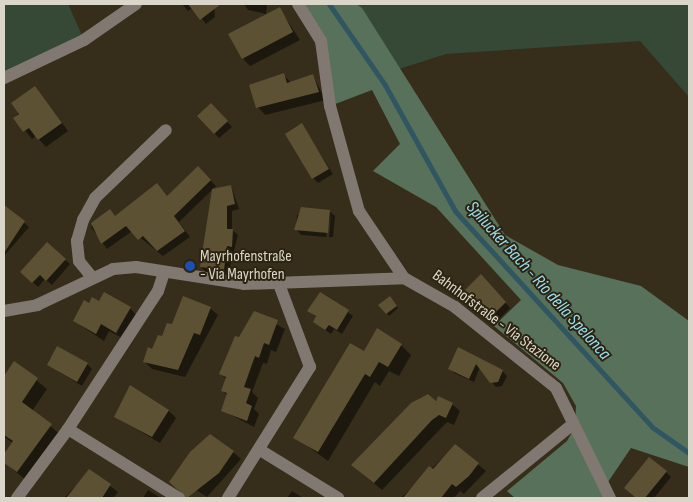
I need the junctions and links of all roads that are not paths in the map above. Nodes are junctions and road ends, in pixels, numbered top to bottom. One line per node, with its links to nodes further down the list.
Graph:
1 (136, 4): 3 (street)
2 (298, 4): 7 (street)
3 (4, 78)
4 (166, 130): 6 (street)
5 (164, 272): 6 (street, Bahnhofstraße - Via Stazione); 8 (street, Bahnhofstraße - Via Stazione); 11 (street)
6 (91, 276): 9 (street, Bahnhofstraße - Via Stazione)
7 (404, 278): 8 (street, Bahnhofstraße - Via Stazione); 10 (street, Bahnhofstraße - Via Stazione)
8 (279, 284): 12 (street)
9 (4, 311)
10 (573, 424): 17 (street); 18 (street, Bahnhofstraße - Via Stazione)
11 (68, 430): 13 (street); 14 (street)
12 (260, 450): 15 (street); 16 (street)
13 (17, 498)
14 (179, 498)
15 (228, 498)
16 (338, 498)
17 (482, 498)
18 (610, 498)

